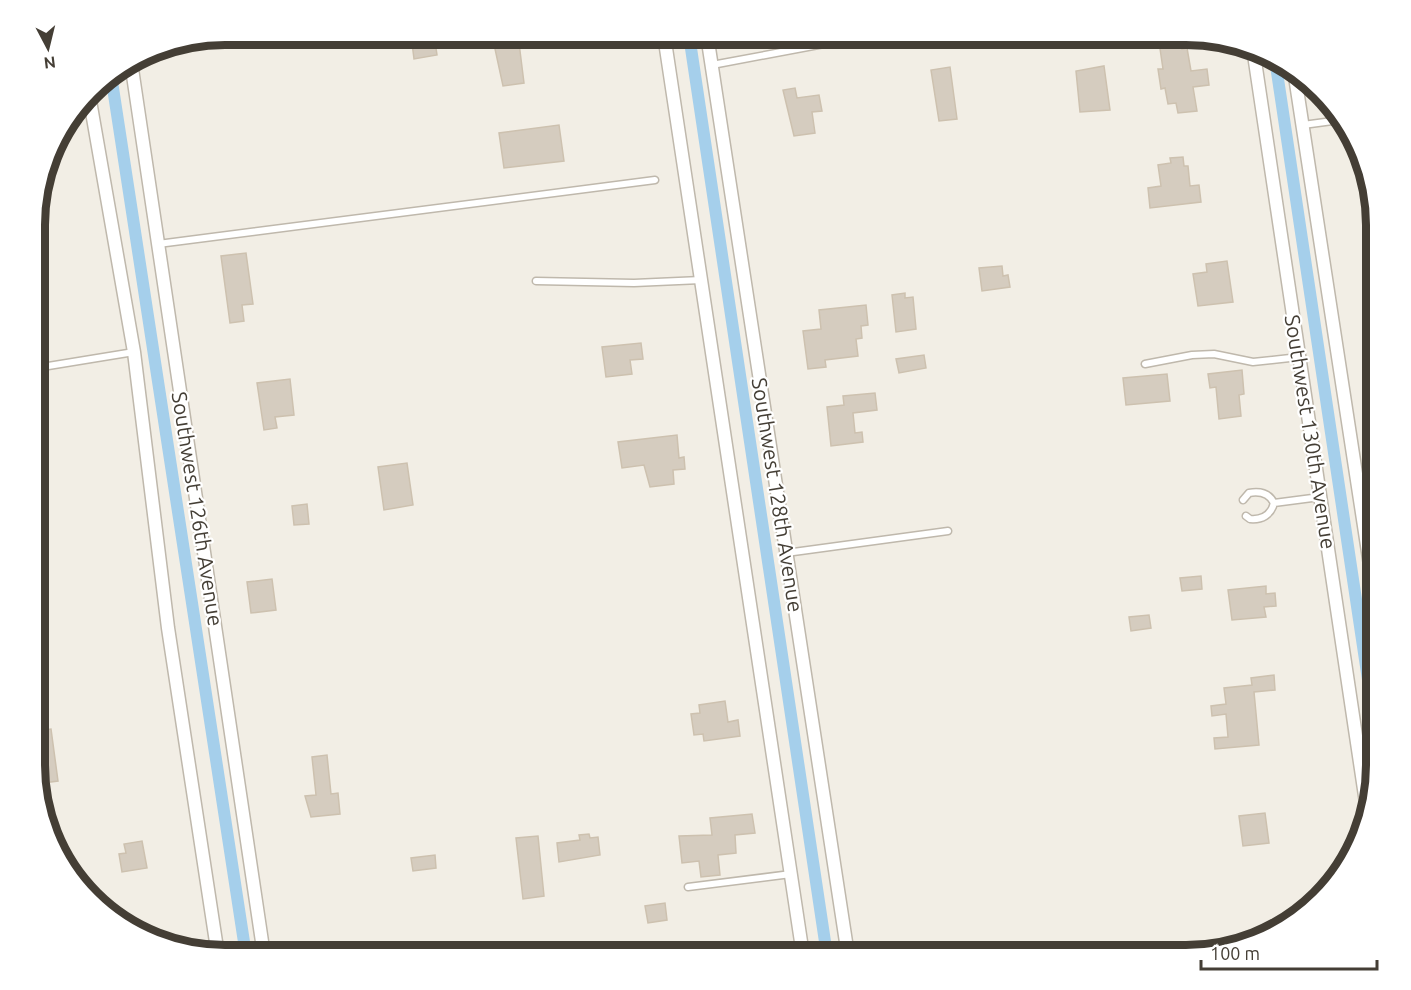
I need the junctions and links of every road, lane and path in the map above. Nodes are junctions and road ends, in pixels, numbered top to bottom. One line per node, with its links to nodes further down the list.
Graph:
1 (666, 45): 13 (street, Southwest 128th Avenue)
2 (709, 45): 5 (street, Southwest 128th Avenue)
3 (818, 45): 5 (lane)
4 (1255, 59): 16 (street, Southwest 130th Avenue)
5 (712, 65): 25 (street, Southwest 128th Avenue)
6 (131, 71): 12 (street, Southwest 126th Avenue)
7 (1296, 82): 10 (street, Southwest 130th Avenue)
8 (92, 105): 15 (street, Southwest 126th Avenue)
9 (1333, 121): 10 (lane)
10 (1303, 125): 24 (street, Southwest 130th Avenue)
11 (655, 180): 12 (lane)
12 (158, 244): 30 (street, Southwest 126th Avenue)
13 (702, 280): 14 (lane); 27 (street, Southwest 128th Avenue)
14 (536, 281)
15 (134, 352): 18 (lane); 29 (street, Southwest 126th Avenue)
16 (1299, 357): 17 (lane); 19 (street, Southwest 130th Avenue)
17 (1145, 364)
18 (45, 367)
19 (1320, 497): 21 (lane); 26 (street, Southwest 130th Avenue)
20 (1243, 500): 21 (lane)
21 (1275, 503): 22 (lane)
22 (1246, 516)
23 (948, 531): 25 (lane)
24 (1366, 538)
25 (786, 553): 32 (street, Southwest 128th Avenue)
26 (1364, 791)
27 (791, 874): 28 (lane); 31 (street, Southwest 128th Avenue)
28 (688, 887)
29 (216, 945)
30 (263, 945)
31 (802, 945)
32 (846, 945)

